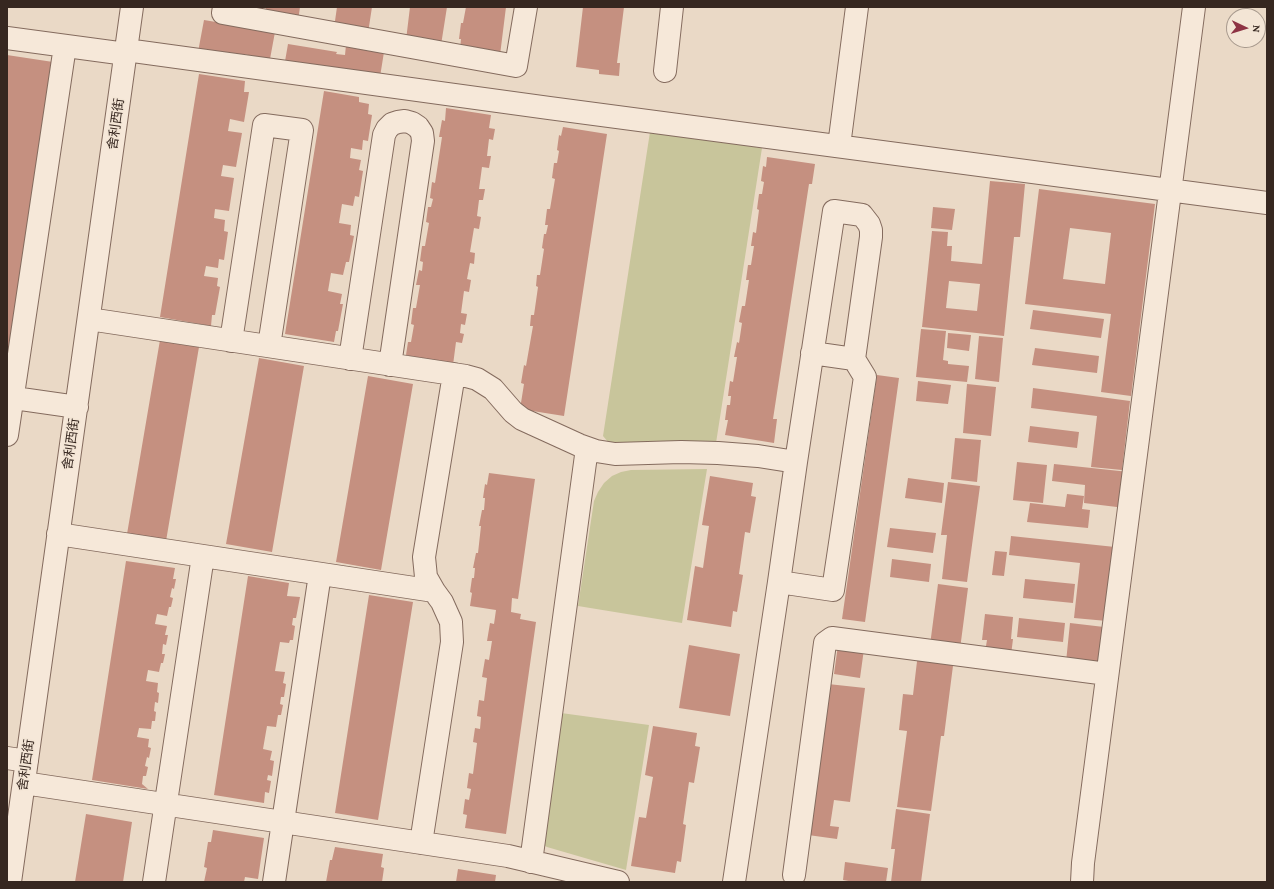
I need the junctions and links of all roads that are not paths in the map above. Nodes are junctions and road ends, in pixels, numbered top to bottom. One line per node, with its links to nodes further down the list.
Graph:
1 (132, 7): 9 (street, 舍利西街)
2 (224, 7): 3 (street)
3 (526, 7)
4 (672, 7): 10 (street)
5 (857, 7): 11 (street)
6 (1194, 7): 12 (street)
7 (7, 38): 8 (street)
8 (65, 46): 9 (street); 22 (street)
9 (126, 52): 11 (street); 14 (street, 舍利西街)
10 (665, 71)
11 (839, 146): 12 (street)
12 (1171, 191): 13 (street); 32 (street)
13 (1267, 203)
14 (88, 319): 15 (street); 23 (street, 舍利西街)
15 (231, 341): 16 (street); 16 (street)
16 (269, 346): 18 (street)
17 (812, 353): 19 (street); 19 (street); 26 (street)
18 (350, 358): 20 (street); 20 (street)
19 (854, 359): 30 (street)
20 (390, 364): 21 (street)
21 (454, 374): 25 (street); 31 (street)
22 (10, 397): 23 (street); 24 (street)
23 (77, 407): 27 (street, 舍利西街)
24 (7, 435)
25 (587, 448): 26 (street); 38 (street)
26 (796, 462): 30 (street)
27 (58, 534): 28 (street); 33 (street, 舍利西街)
28 (203, 556): 29 (street); 35 (street)
29 (320, 574): 31 (street); 36 (street)
30 (779, 582): 44 (street)
31 (434, 591): 37 (street)
32 (1108, 674): 39 (street); 45 (street)
33 (17, 760): 34 (street, 舍利西街)
34 (24, 783): 35 (street); 40 (street, 舍利西街)
35 (166, 805): 36 (street); 41 (street)
36 (283, 822): 37 (street); 42 (street)
37 (421, 843): 38 (street)
38 (531, 862): 43 (street)
39 (794, 875)
40 (10, 882)
41 (154, 882)
42 (274, 882)
43 (618, 882)
44 (734, 882)
45 (1082, 882)

